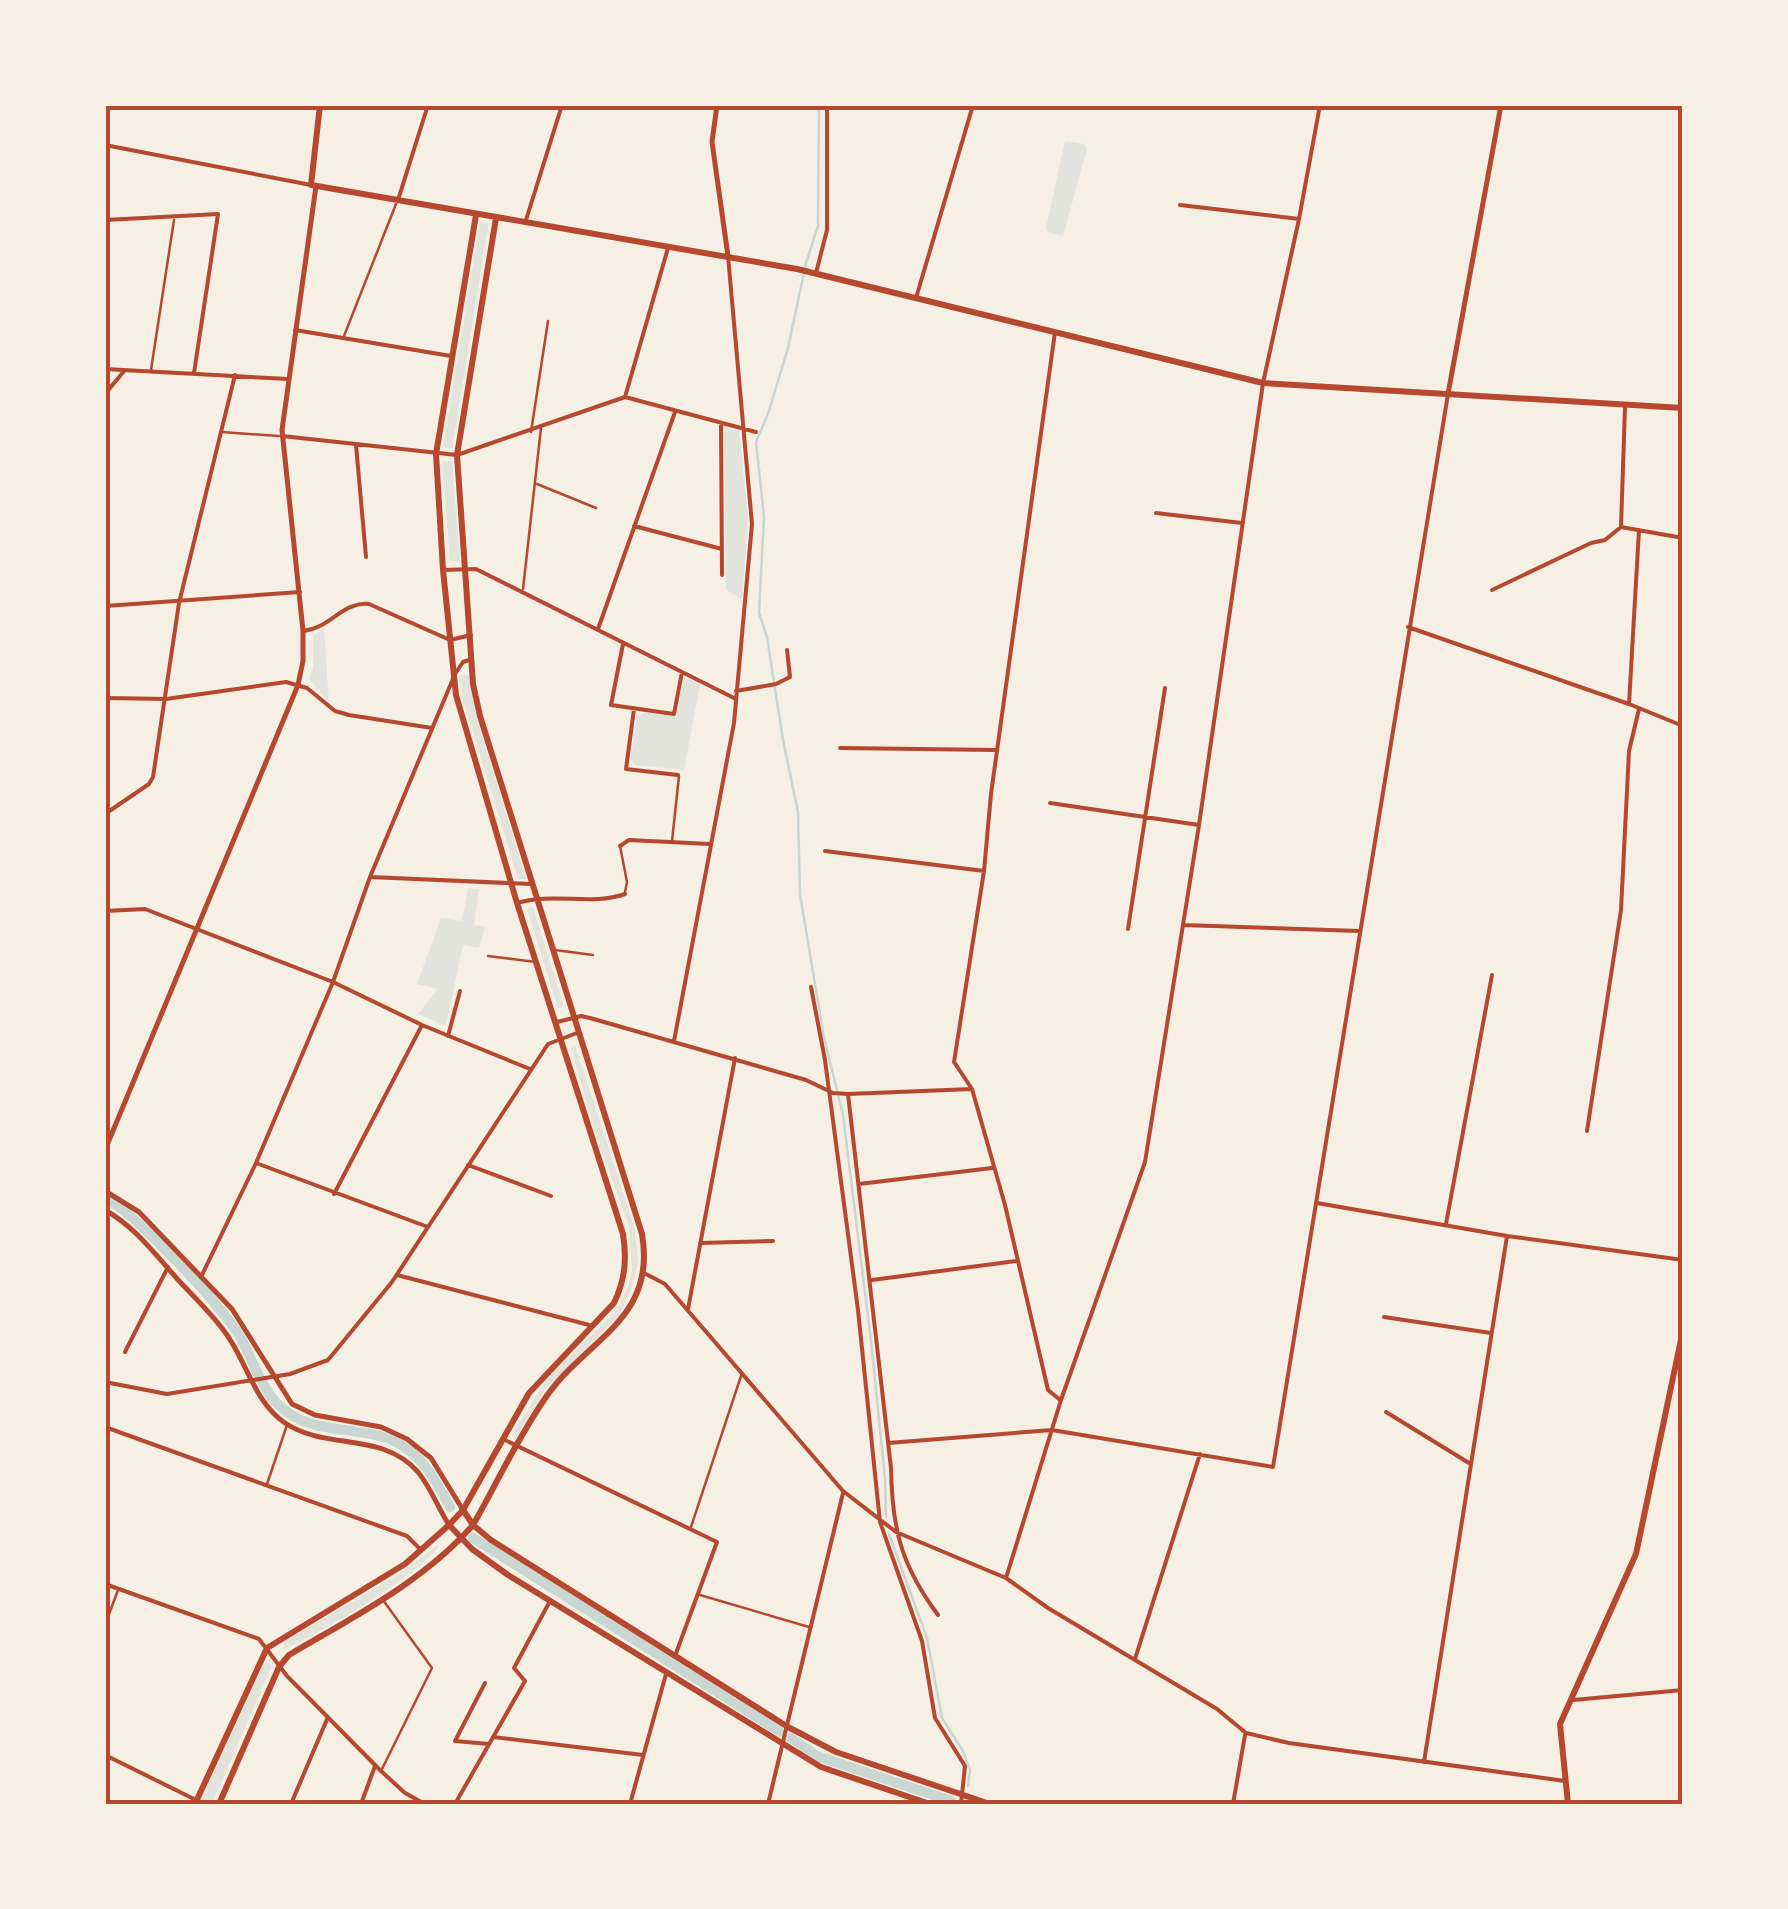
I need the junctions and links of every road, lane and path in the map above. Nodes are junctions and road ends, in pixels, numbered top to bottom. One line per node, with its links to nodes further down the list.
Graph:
1 (320, 105): 10 (main road)
2 (428, 105): 11 (street)
3 (562, 105): 18 (street)
4 (717, 105): 20 (street)
5 (827, 105): 21 (street)
6 (973, 105): 22 (street)
7 (1320, 105): 16 (street)
8 (1501, 105): 36 (street)
9 (105, 145): 10 (street)
10 (314, 185): 11 (main road); 24 (street)
11 (398, 200): 13 (main road); 26 (lane)
12 (1180, 205): 16 (street)
13 (476, 215): 15 (main road); 27 (main road)
14 (175, 216): 17 (street); 30 (lane); 31 (street)
15 (496, 218): 18 (main road); 50 (main road)
16 (1299, 219): 34 (street)
17 (105, 220)
18 (524, 223): 19 (main road)
19 (669, 247): 20 (main road); 37 (street)
20 (728, 256): 21 (main road); 43 (street)
21 (808, 272): 22 (main road)
22 (916, 298): 25 (main road)
23 (548, 321): 45 (lane)
24 (295, 330): 26 (street); 33 (street)
25 (1055, 332): 34 (main road); 91 (street)
26 (344, 338): 27 (street)
27 (452, 356): 49 (main road)
28 (105, 369): 29 (street)
29 (126, 370): 30 (street); 35 (street)
30 (150, 371): 31 (street)
31 (194, 373): 32 (street)
32 (235, 376): 33 (street); 44 (street)
33 (288, 379): 47 (street)
34 (1262, 384): 36 (main road); 54 (street)
35 (105, 394)
36 (1448, 394): 38 (main road); 69 (street)
37 (624, 397): 40 (street); 42 (street)
38 (1625, 406): 39 (main road); 56 (street)
39 (1683, 408)
40 (676, 411): 41 (street); 55 (street)
41 (720, 423): 43 (street); 59 (street)
42 (542, 427): 45 (street); 51 (lane)
43 (742, 429): 46 (street); 81 (street)
44 (221, 432): 47 (lane); 67 (street)
45 (531, 432): 50 (street)
46 (756, 432)
47 (282, 436): 48 (street); 65 (street)
48 (356, 445): 49 (street); 60 (street)
49 (436, 454): 50 (street); 62 (main road)
50 (458, 455): 61 (main road)
51 (536, 483): 52 (lane); 66 (lane)
52 (596, 508)
53 (1156, 513): 54 (street)
54 (1242, 523): 96 (street)
55 (634, 526): 59 (street); 70 (street)
56 (1621, 527): 57 (street); 64 (street)
57 (1639, 530): 58 (street); 85 (street)
58 (1683, 538)
59 (722, 549): 63 (street)
60 (366, 557)
61 (466, 567): 62 (street); 66 (street); 72 (main road)
62 (444, 570): 73 (main road)
63 (722, 575)
64 (1492, 590)
65 (300, 592): 67 (street); 71 (street)
66 (522, 592): 70 (street)
67 (180, 603): 68 (street); 84 (street)
68 (105, 606)
69 (1408, 626): 85 (street); 112 (street)
70 (598, 629): 74 (street)
71 (304, 630): 73 (street); 79 (street)
72 (471, 635): 73 (street); 76 (main road)
73 (450, 640): 78 (main road)
74 (623, 644): 77 (street); 86 (street)
75 (787, 650): 81 (street)
76 (472, 659): 78 (street); 103 (main road)
77 (682, 672): 82 (street); 86 (street)
78 (455, 674): 89 (street); 104 (main road)
79 (298, 685): 84 (street); 89 (street); 110 (street)
80 (1165, 688): 95 (street)
81 (736, 691): 82 (street)
82 (736, 699): 98 (street)
83 (105, 700): 84 (street)
84 (166, 700): 94 (street)
85 (1629, 704): 87 (street)
86 (634, 709): 92 (street)
87 (1639, 709): 88 (street); 133 (street)
88 (1683, 726)
89 (432, 728): 102 (street)
90 (840, 748): 91 (street)
91 (997, 750): 101 (street)
92 (678, 774): 97 (lane)
93 (1050, 803): 95 (street)
94 (105, 814)
95 (1145, 818): 96 (street); 111 (street)
96 (1199, 826): 109 (street)
97 (672, 842): 98 (street); 99 (street)
98 (710, 844): 127 (street)
99 (620, 846): 105 (lane)
100 (825, 850): 101 (street)
101 (984, 871): 130 (street)
102 (370, 877): 104 (street); 118 (street)
103 (533, 884): 104 (street); 106 (main road)
104 (512, 885): 107 (main road)
105 (625, 894): 106 (street)
106 (536, 897): 107 (street); 113 (main road)
107 (518, 903): 116 (main road)
108 (105, 911): 110 (street)
109 (1182, 926): 112 (street); 166 (street)
110 (198, 930): 118 (street); 134 (street)
111 (1128, 930)
112 (1358, 931): 142 (street)
113 (554, 950): 114 (lane); 121 (main road)
114 (594, 954)
115 (488, 956): 116 (lane)
116 (538, 962): 122 (main road)
117 (1492, 976): 144 (street)
118 (333, 982): 123 (street); 135 (street)
119 (811, 987): 131 (street)
120 (460, 990): 125 (street)
121 (574, 1017): 122 (street); 124 (main road); 127 (street)
122 (557, 1022): 126 (main road)
123 (422, 1024): 125 (street); 140 (street)
124 (580, 1033): 126 (street); 152 (main road)
125 (448, 1036): 129 (street)
126 (562, 1038): 129 (street); 158 (main road)
127 (674, 1041): 128 (street)
128 (735, 1058): 131 (street); 148 (street)
129 (530, 1069): 136 (street)
130 (972, 1089): 132 (street); 137 (street)
131 (831, 1092): 132 (street); 179 (street)
132 (844, 1093): 138 (street)
133 (1587, 1131)
134 (105, 1150)
135 (256, 1162): 140 (street); 154 (street)
136 (468, 1164): 141 (street); 145 (street)
137 (992, 1168): 138 (street); 150 (street)
138 (859, 1184): 155 (street)
139 (105, 1191): 154 (street)
140 (334, 1194): 145 (street)
141 (552, 1196)
142 (1317, 1203): 144 (street); 174 (street)
143 (105, 1210): 151 (street)
144 (1446, 1224): 146 (street)
145 (428, 1227): 153 (street)
146 (1507, 1236): 149 (street); 160 (street)
147 (773, 1241): 148 (street)
148 (700, 1243): 156 (street)
149 (1683, 1260)
150 (1016, 1261): 155 (street); 166 (street)
151 (168, 1267): 161 (street); 164 (street)
152 (644, 1273): 156 (street); 173 (main road)
153 (397, 1275): 158 (street); 163 (street)
154 (201, 1278): 163 (street)
155 (870, 1280): 172 (street)
156 (688, 1310): 162 (street)
157 (1384, 1317): 160 (street)
158 (593, 1326): 171 (main road)
159 (1683, 1330): 202 (main road)
160 (1491, 1333): 175 (street)
161 (125, 1352)
162 (742, 1372): 177 (street); 182 (lane)
163 (269, 1376): 164 (street); 178 (street)
164 (253, 1379): 165 (street); 168 (street)
165 (105, 1382)
166 (1061, 1400): 170 (street)
167 (1386, 1412): 175 (street)
168 (288, 1424): 176 (lane); 180 (street)
169 (105, 1427): 176 (street)
170 (1052, 1430): 172 (street); 174 (street); 186 (street)
171 (502, 1439): 173 (street); 178 (main road)
172 (888, 1443): 183 (street)
173 (518, 1446): 181 (main road); 182 (street)
174 (1200, 1454): 197 (street)
175 (1469, 1463): 211 (street)
176 (266, 1485): 185 (street)
177 (844, 1491): 179 (street); 194 (street)
178 (464, 1510): 180 (main road); 181 (main road)
179 (880, 1522): 183 (street); 215 (street)
180 (449, 1525): 184 (main road); 185 (main road)
181 (473, 1525): 184 (main road); 196 (main road)
182 (690, 1528): 189 (street)
183 (896, 1532): 186 (street); 192 (street)
184 (461, 1539): 190 (main road); 191 (main road)
185 (422, 1550): 195 (main road)
186 (1006, 1578): 197 (street)
187 (105, 1584): 188 (street)
188 (119, 1589): 193 (lane); 195 (street)
189 (698, 1594): 194 (lane); 196 (street)
190 (382, 1599): 198 (main road); 213 (lane)
191 (550, 1601): 199 (main road); 206 (street)
192 (938, 1616)
193 (105, 1625)
194 (809, 1626): 204 (street)
195 (267, 1648): 198 (street); 216 (main road)
196 (675, 1656): 204 (main road)
197 (1135, 1660): 205 (street)
198 (279, 1667): 203 (street); 217 (main road)
199 (666, 1674): 208 (main road); 210 (street)
200 (485, 1683): 207 (street)
201 (1683, 1690): 202 (street)
202 (1569, 1700): 214 (main road)
203 (328, 1718): 212 (street); 218 (street)
204 (788, 1727): 208 (street); 215 (main road)
205 (1246, 1734): 211 (street); 226 (street)
206 (493, 1737): 207 (street); 210 (street)
207 (489, 1744): 221 (street)
208 (783, 1744): 223 (street); 224 (main road)
209 (105, 1755): 216 (street)
210 (643, 1755): 222 (street)
211 (1424, 1762): 214 (street)
212 (376, 1765): 213 (street); 219 (street)
213 (382, 1771): 220 (street)
214 (1566, 1781): 227 (main road)
215 (962, 1799): 225 (main road)
216 (196, 1802)
217 (218, 1804)
218 (291, 1804)
219 (361, 1804)
220 (425, 1804)
221 (455, 1804)
222 (630, 1804)
223 (768, 1804)
224 (930, 1804)
225 (990, 1804)
226 (1232, 1804)
227 (1568, 1804)

